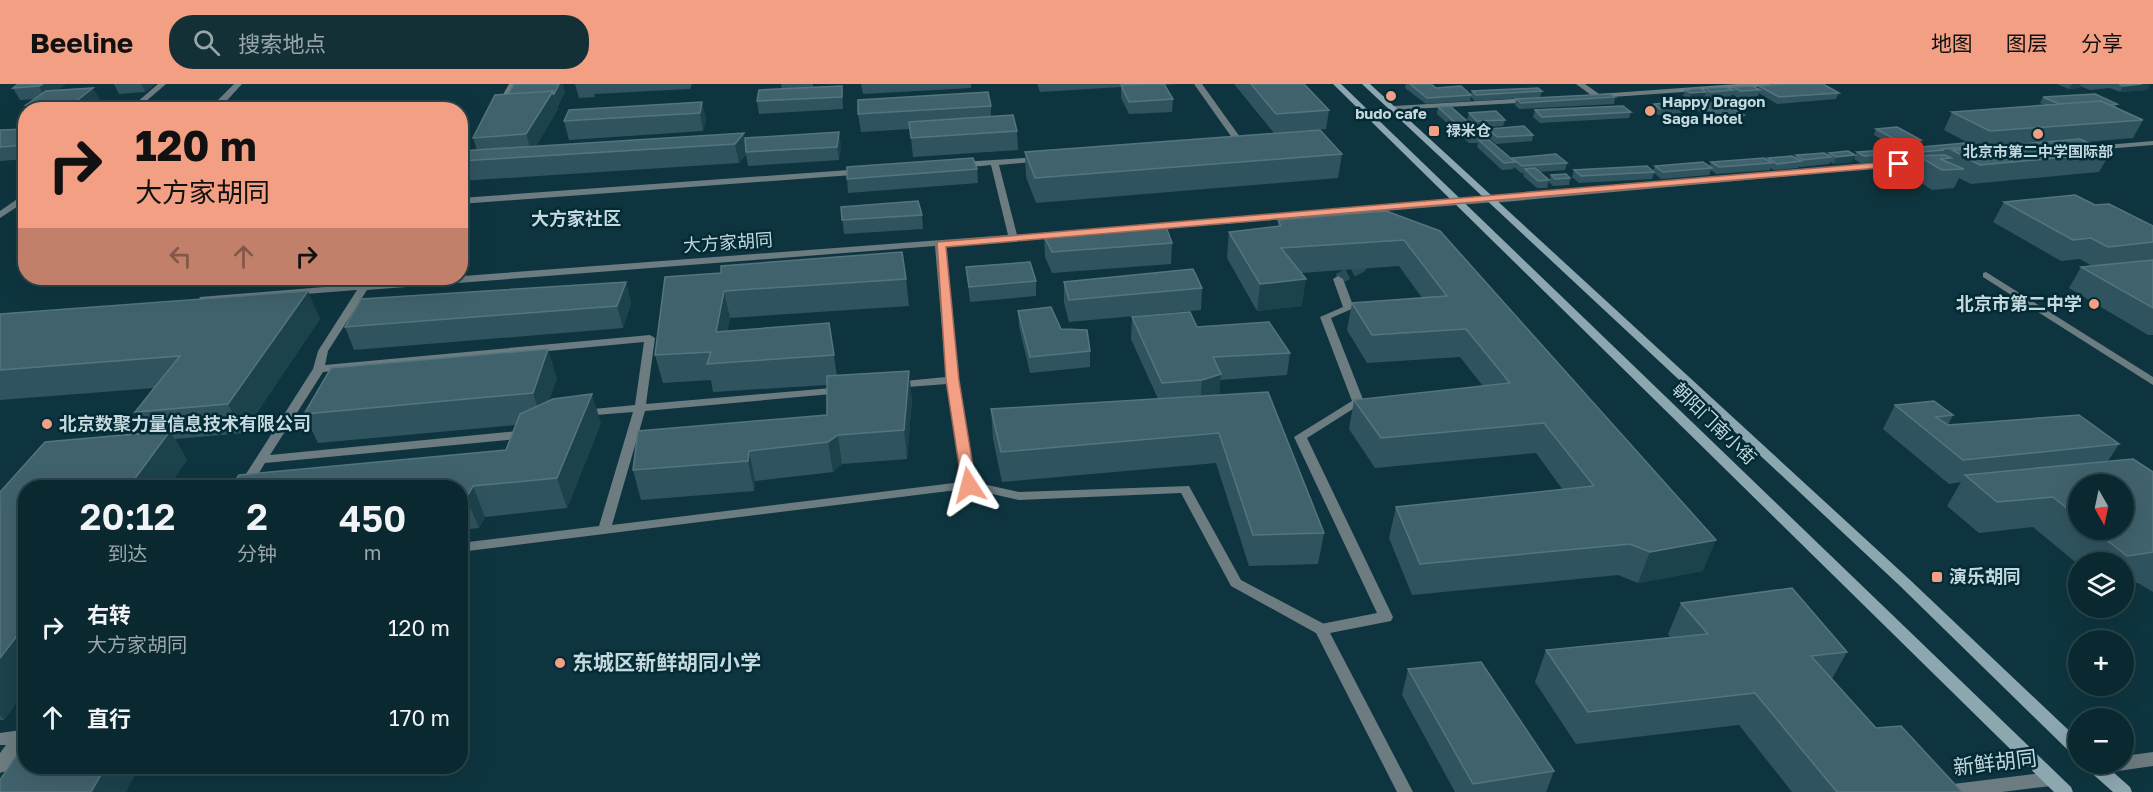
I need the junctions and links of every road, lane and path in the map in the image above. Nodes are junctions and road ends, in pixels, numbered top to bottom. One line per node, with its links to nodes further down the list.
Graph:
1 (162, 84): 12 (street)
2 (238, 84): 13 (street)
3 (513, 84): 15 (street)
4 (1198, 84): 17 (street)
5 (1336, 84): 27 (main road, 朝阳门南小街)
6 (1366, 84): 14 (main road, 朝阳门南小街)
7 (1580, 84): 9 (street)
8 (1768, 84): 9 (street)
9 (1598, 96): 10 (street)
10 (1587, 97)
11 (1542, 100): 14 (street)
12 (141, 102)
13 (221, 102)
14 (1394, 108): 25 (main road, 朝阳门南小街)
15 (497, 113)
16 (2153, 143): 18 (street)
17 (1229, 145)
18 (2072, 150)
19 (1053, 158): 21 (street)
20 (1945, 160): 25 (street)
21 (994, 162): 22 (street); 31 (street)
22 (946, 166)
23 (875, 171): 24 (street)
24 (468, 200)
25 (1492, 200): 27 (street); 54 (main road, 朝阳门南小街)
26 (18, 202): 28 (street)
27 (1459, 202): 29 (street); 60 (main road, 朝阳门南小街)
28 (0, 215)
29 (1143, 228)
30 (1096, 231): 31 (street, 大方家胡同)
31 (1013, 238): 32 (street, 大方家胡同)
32 (940, 244): 34 (street, 大方家胡同); 39 (street)
33 (1986, 274): 40 (street)
34 (468, 278)
35 (1338, 279): 51 (street)
36 (365, 285): 37 (street, 大方家胡同); 38 (street)
37 (189, 300)
38 (319, 369): 43 (street); 46 (street)
39 (952, 380): 41 (street); 48 (street)
40 (2153, 382)
41 (883, 386)
42 (860, 388): 43 (street)
43 (640, 408): 44 (street); 49 (street)
44 (573, 417)
45 (541, 430): 46 (street)
46 (260, 460): 47 (street)
47 (248, 480)
48 (969, 485): 49 (street); 51 (street)
49 (604, 531): 50 (street)
50 (468, 547)
51 (1321, 629): 61 (street)
52 (18, 734): 53 (street)
53 (0, 739)
54 (2068, 739)
55 (18, 740): 58 (street)
56 (2153, 759): 57 (street)
57 (2134, 762)
58 (0, 766)
59 (2105, 774): 64 (main road)
60 (2051, 779): 62 (street, 新鲜胡同); 63 (main road, 朝阳门南小街)
61 (1405, 792)
62 (1945, 792)
63 (2064, 792)
64 (2124, 792)

